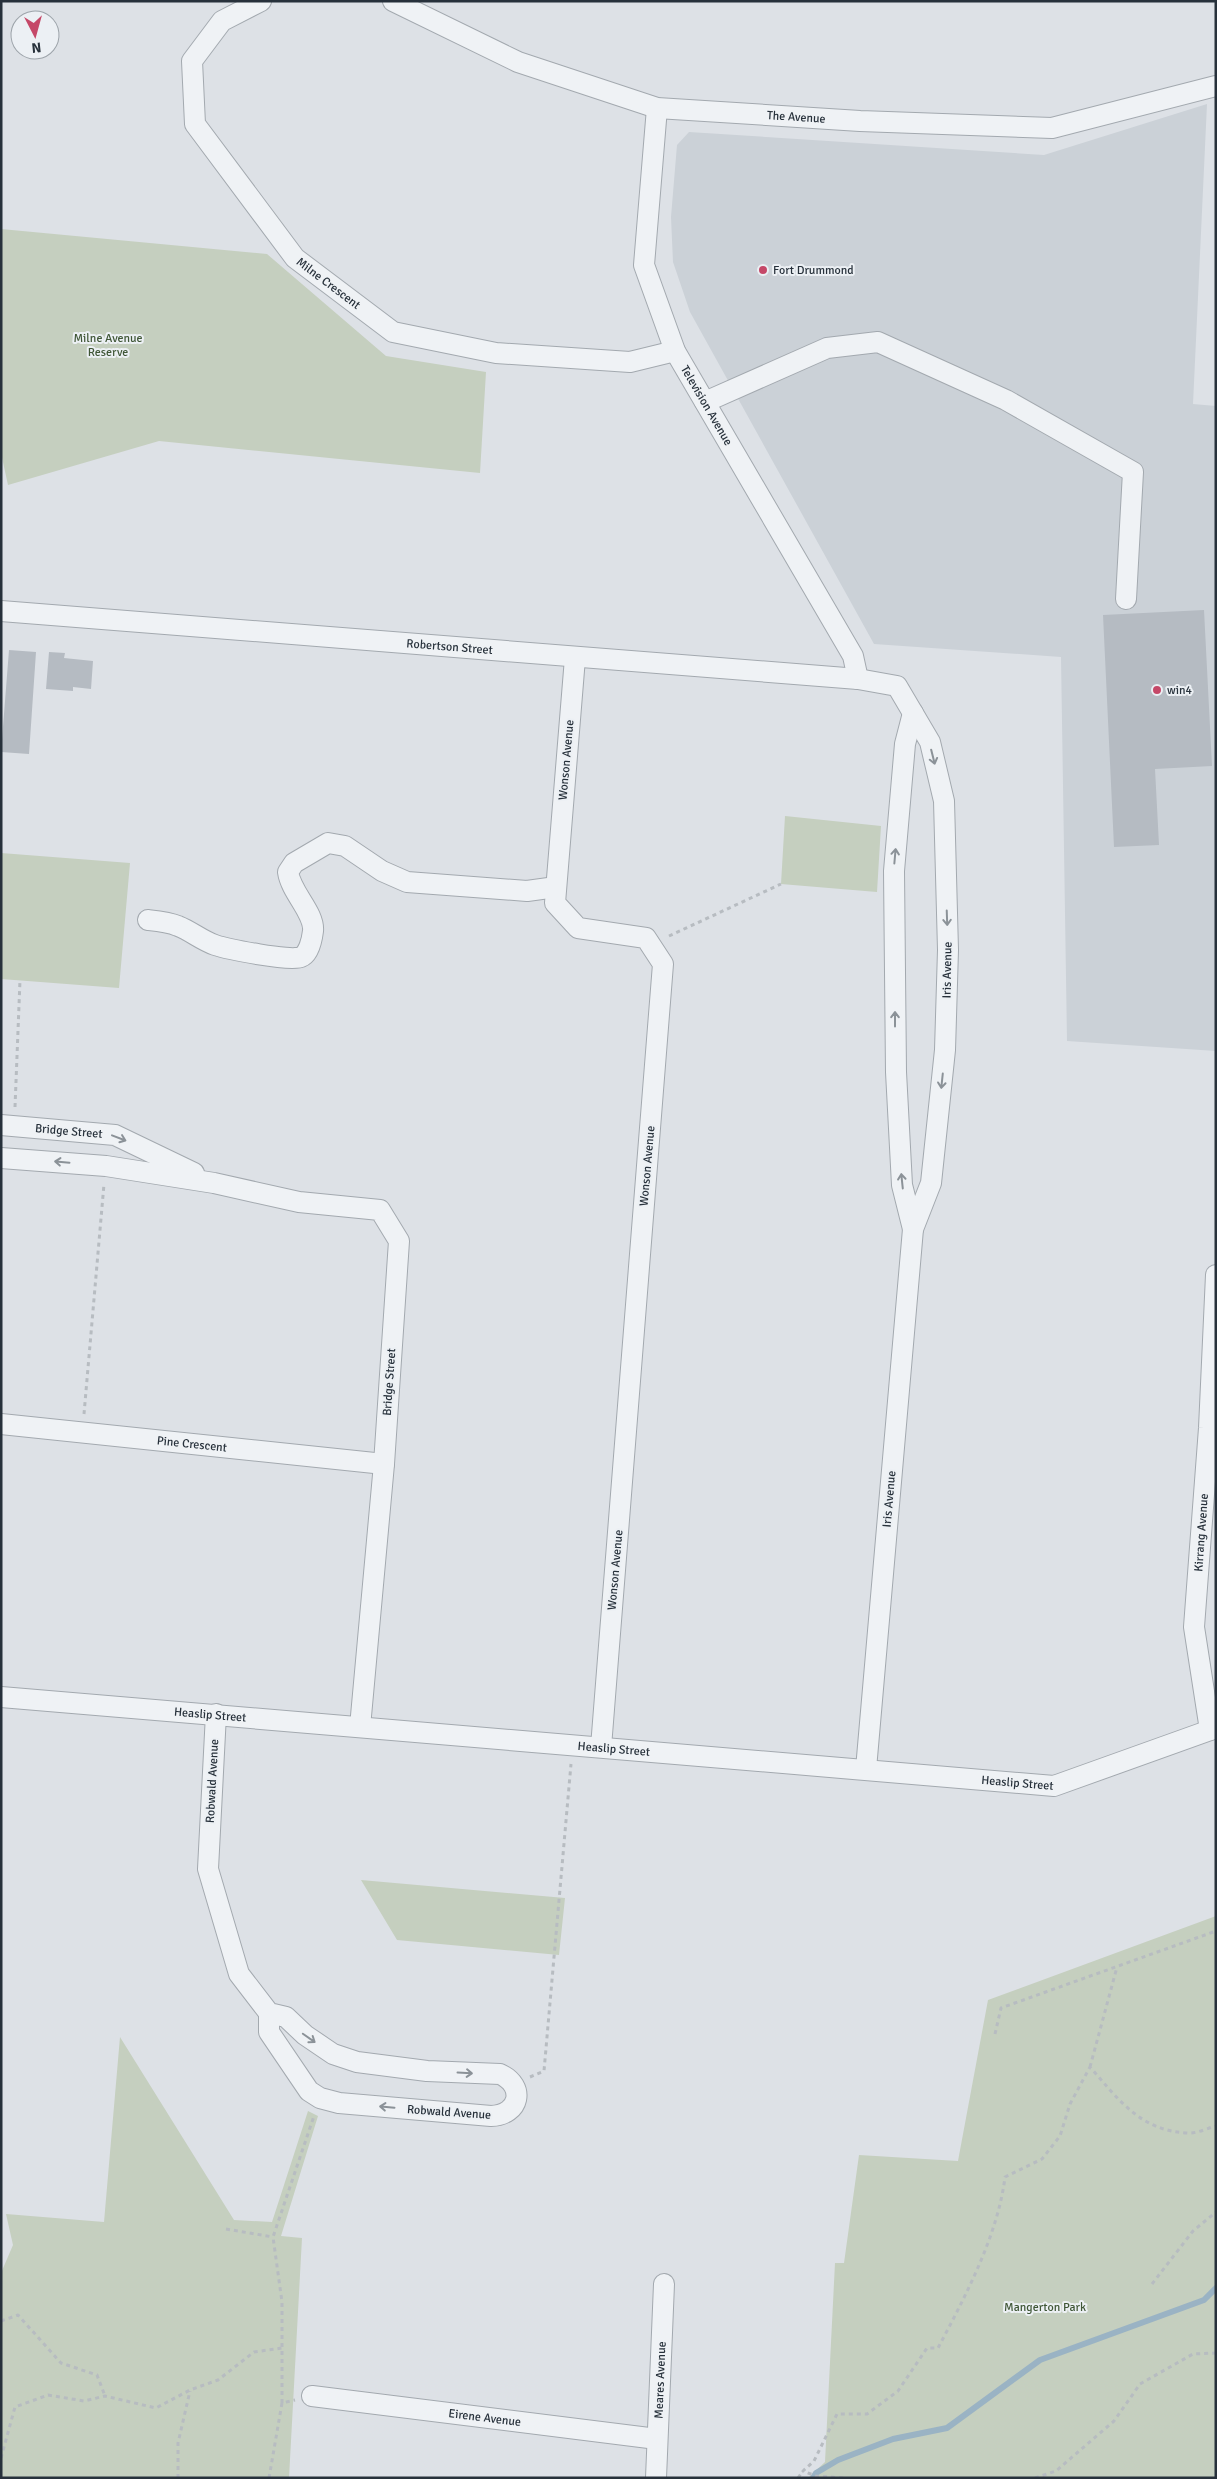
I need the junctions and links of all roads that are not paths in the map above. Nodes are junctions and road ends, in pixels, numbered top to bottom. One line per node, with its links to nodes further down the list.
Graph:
1 (261, 1): 5 (street, Milne Crescent)
2 (393, 1): 4 (street, The Avenue)
3 (1216, 86): 4 (street, The Avenue)
4 (657, 108): 5 (street, Television Avenue)
5 (675, 351): 6 (street, Television Avenue)
6 (705, 402): 7 (street); 10 (street, Television Avenue)
7 (1126, 599)
8 (1, 611): 9 (street, Robertson Street)
9 (575, 658): 10 (street, Robertson Street); 13 (street, Wonson Avenue)
10 (858, 680): 11 (street, Robertson Street)
11 (897, 686): 12 (street, Iris Avenue)
12 (913, 713): 18 (street, Iris Avenue, one-way to 12); 18 (street, Iris Avenue, one-way to 18)
13 (556, 887): 14 (street); 26 (street, Wonson Avenue)
14 (148, 920)
15 (8, 1125): 17 (street, Bridge Street, one-way to 17)
16 (1, 1158): 17 (street, Bridge Street, one-way to 16)
17 (214, 1183): 21 (street, Bridge Street)
18 (913, 1229): 27 (street, Iris Avenue)
19 (1216, 1275): 25 (street, Kirrang Avenue)
20 (1, 1424): 21 (street, Pine Crescent)
21 (384, 1464): 24 (street, Bridge Street)
22 (1, 1697): 23 (street, Heaslip Street)
23 (216, 1714): 24 (street, Heaslip Street); 28 (street, Robwald Avenue)
24 (360, 1727): 26 (street, Heaslip Street)
25 (1213, 1729): 27 (street, Heaslip Street)
26 (601, 1747): 27 (street, Heaslip Street)
27 (866, 1769)
28 (269, 2012): 28 (street, Robwald Avenue, one-way to 28)
29 (664, 2284): 31 (street, Meares Avenue)
30 (312, 2396): 31 (street, Eirene Avenue)
31 (657, 2439): 32 (street, Meares Avenue)
32 (656, 2478)

